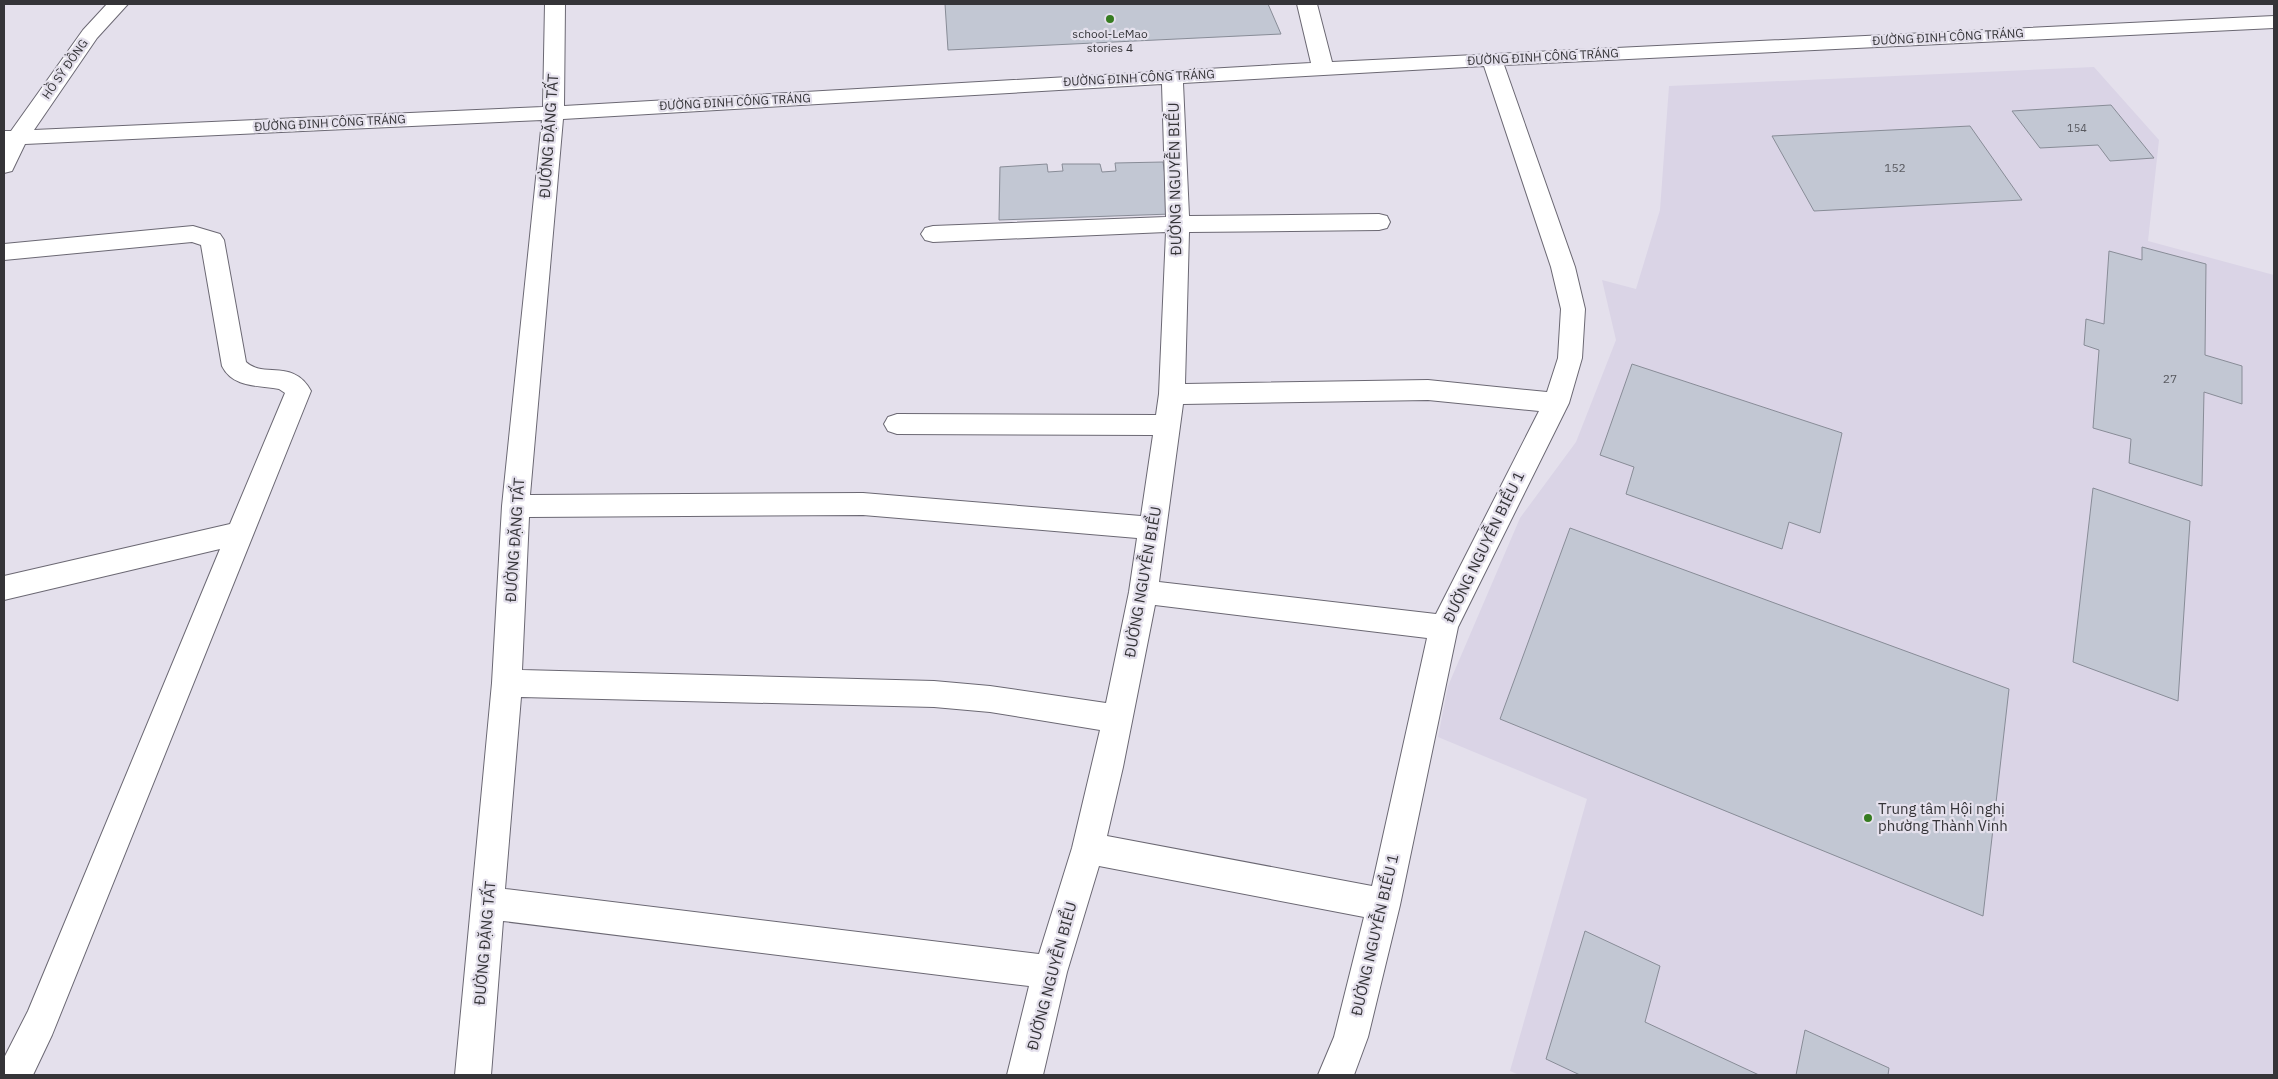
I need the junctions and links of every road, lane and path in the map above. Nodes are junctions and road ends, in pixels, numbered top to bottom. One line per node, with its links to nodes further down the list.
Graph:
1 (118, 4): 9 (street, HỒ SỸ ĐỒNG)
2 (555, 4): 8 (street, ĐƯỜNG ĐẶNG TẤT)
3 (1307, 4): 6 (street)
4 (2274, 22): 5 (street, ĐƯỜNG ĐINH CÔNG TRÁNG)
5 (1492, 59): 6 (street, ĐƯỜNG ĐINH CÔNG TRÁNG); 16 (street, ĐƯỜNG NGUYỄN BIỂU 1)
6 (1323, 68): 7 (street, ĐƯỜNG ĐINH CÔNG TRÁNG)
7 (1172, 76): 8 (street, ĐƯỜNG ĐINH CÔNG TRÁNG); 12 (street, ĐƯỜNG NGUYỄN BIỂU)
8 (552, 113): 9 (street, ĐƯỜNG ĐINH CÔNG TRÁNG); 19 (street, ĐƯỜNG ĐẶNG TẤT)
9 (10, 138): 10 (street, HỒ SỸ ĐỒNG)
10 (4, 166)
11 (1379, 222): 12 (street)
12 (1178, 224): 13 (street); 15 (street, ĐƯỜNG NGUYỄN BIỂU)
13 (933, 234)
14 (4, 252): 21 (street)
15 (1172, 394): 16 (street); 18 (street, ĐƯỜNG NGUYỄN BIỂU)
16 (1556, 403): 24 (street, ĐƯỜNG NGUYỄN BIỂU 1)
17 (897, 424): 18 (street)
18 (1168, 424): 20 (street, ĐƯỜNG NGUYỄN BIỂU)
19 (516, 506): 20 (street); 25 (street, ĐƯỜNG ĐẶNG TẤT)
20 (1152, 528): 23 (street, ĐƯỜNG NGUYỄN BIỂU)
21 (240, 533): 22 (street); 31 (street)
22 (4, 588)
23 (1143, 592): 24 (street); 26 (street, ĐƯỜNG NGUYỄN BIỂU)
24 (1444, 627): 29 (street, ĐƯỜNG NGUYỄN BIỂU 1)
25 (507, 683): 26 (street); 28 (street, ĐƯỜNG ĐẶNG TẤT)
26 (1118, 719): 27 (street, ĐƯỜNG NGUYỄN BIỂU)
27 (1088, 848): 29 (street); 30 (street, ĐƯỜNG NGUYỄN BIỂU)
28 (488, 903): 30 (street); 32 (street, ĐƯỜNG ĐẶNG TẤT)
29 (1384, 905): 34 (street, ĐƯỜNG NGUYỄN BIỂU 1)
30 (1050, 972): 33 (street, ĐƯỜNG NGUYỄN BIỂU)
31 (14, 1075)
32 (474, 1075)
33 (1025, 1075)
34 (1336, 1075)

